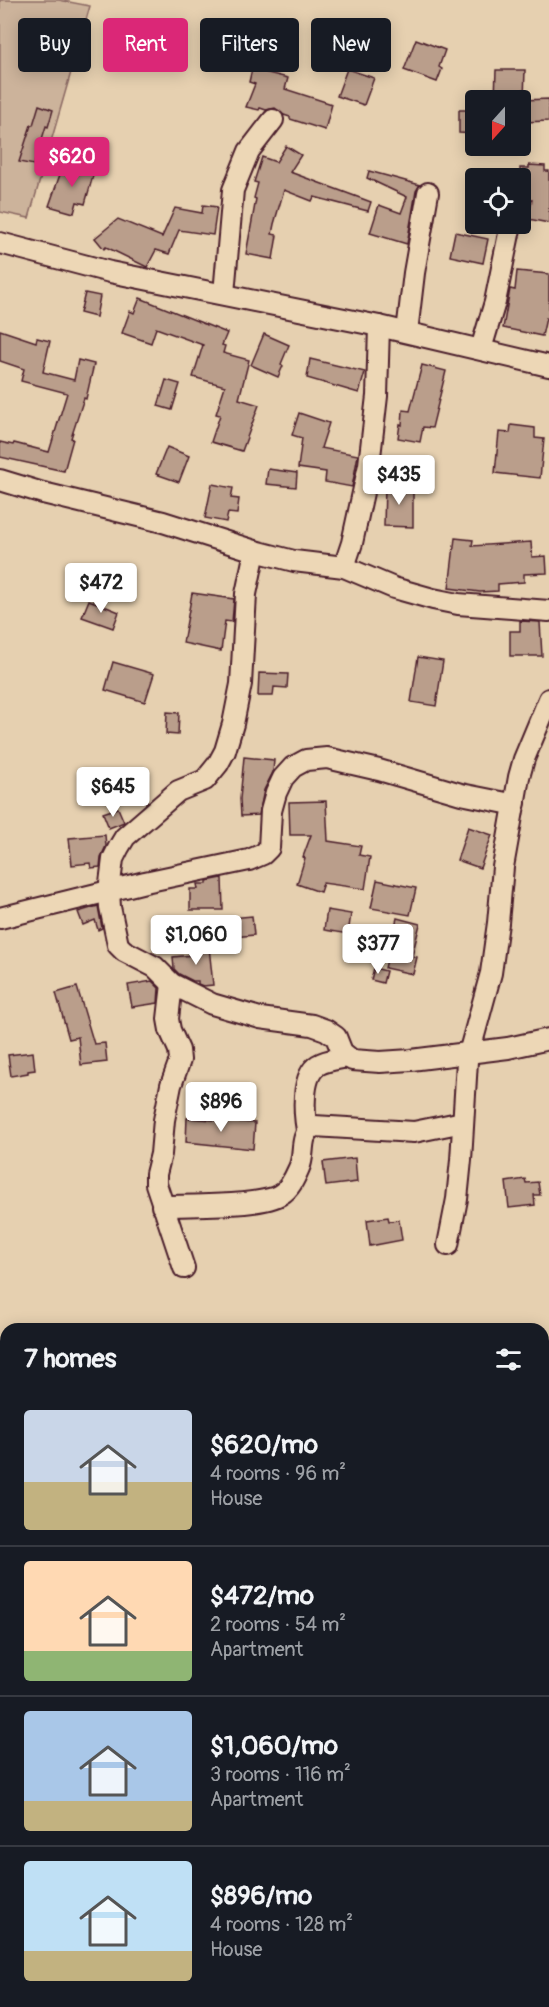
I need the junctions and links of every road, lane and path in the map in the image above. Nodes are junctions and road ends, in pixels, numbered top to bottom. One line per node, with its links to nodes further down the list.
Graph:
1 (273, 120): 5 (street)
2 (428, 193): 7 (street)
3 (509, 234): 8 (street)
4 (0, 243): 5 (street)
5 (224, 294): 6 (street)
6 (379, 326): 7 (street); 12 (street)
7 (407, 333): 8 (street)
8 (482, 349): 9 (street)
9 (549, 366)
10 (0, 480): 11 (street)
11 (255, 551): 12 (street); 16 (street)
12 (344, 567): 13 (street)
13 (549, 610)
14 (549, 699): 15 (street)
15 (515, 803): 16 (street); 20 (street)
16 (109, 891): 17 (street); 18 (street)
17 (0, 918)
18 (172, 984): 21 (street); 24 (street)
19 (549, 1040): 20 (street)
20 (469, 1052): 21 (street); 22 (street)
21 (346, 1057): 23 (street)
22 (463, 1122): 23 (street); 25 (street)
23 (307, 1130): 24 (street)
24 (162, 1206): 26 (street)
25 (448, 1245)
26 (184, 1268)

